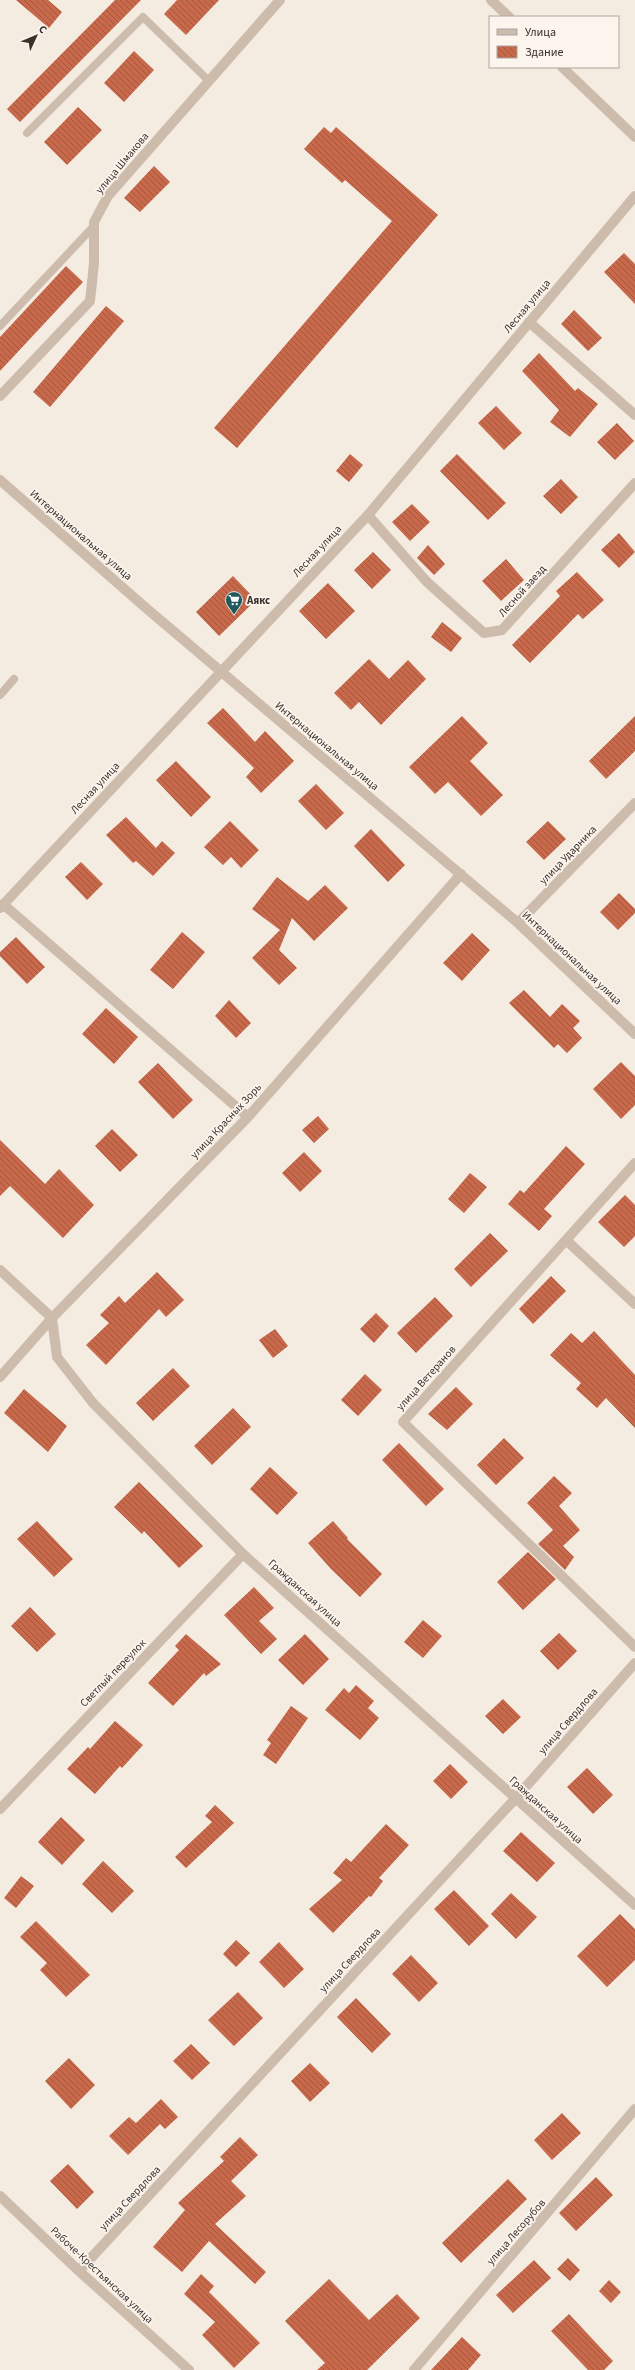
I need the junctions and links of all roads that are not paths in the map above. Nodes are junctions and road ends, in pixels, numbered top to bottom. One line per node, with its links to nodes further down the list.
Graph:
1 (280, 0): 5 (street, улица Шмакова)
2 (491, 0): 3 (street)
3 (508, 16)
4 (563, 68): 7 (street)
5 (209, 80): 6 (lane); 9 (street, улица Шмакова)
6 (27, 133)
7 (635, 137)
8 (635, 196): 10 (street, Лесная улица)
9 (94, 226): 11 (lane); 12 (street, улица Шмакова)
10 (529, 322): 13 (street); 16 (street, Лесная улица)
11 (0, 326)
12 (0, 396)
13 (635, 415)
14 (0, 480): 17 (street, Интернациональная улица)
15 (635, 483): 16 (street, Лесной заезд)
16 (368, 515): 17 (street, Лесная улица)
17 (220, 671): 21 (street, Интернациональная улица); 22 (street, Лесная улица)
18 (14, 679): 19 (lane)
19 (0, 695)
20 (635, 803): 23 (street, улица Ударника)
21 (461, 874): 23 (street, Интернациональная улица); 25 (street, улица Красных Зорь)
22 (2, 906): 25 (street)
23 (518, 923): 24 (street, Интернациональная улица)
24 (635, 1034)
25 (248, 1117): 30 (street, улица Красных Зорь)
26 (635, 1164): 27 (street, улица Ветеранов)
27 (566, 1240): 29 (street); 33 (street, улица Ветеранов)
28 (0, 1270): 30 (street)
29 (635, 1304)
30 (52, 1318): 31 (street, улица Красных Зорь); 32 (street, Гражданская улица)
31 (0, 1377)
32 (243, 1554): 35 (street, Гражданская улица); 36 (street, Светлый переулок)
33 (635, 1647)
34 (635, 1663): 35 (street, улица Свердлова)
35 (516, 1799): 37 (street, Гражданская улица); 40 (street, улица Свердлова)
36 (0, 1809)
37 (635, 1905)
38 (635, 2109): 42 (street, улица Лесорубов)
39 (0, 2196): 40 (street, Рабоче-Крестьянская улица)
40 (79, 2271): 41 (street, Рабоче-Крестьянская улица)
41 (189, 2370)
42 (414, 2370)

